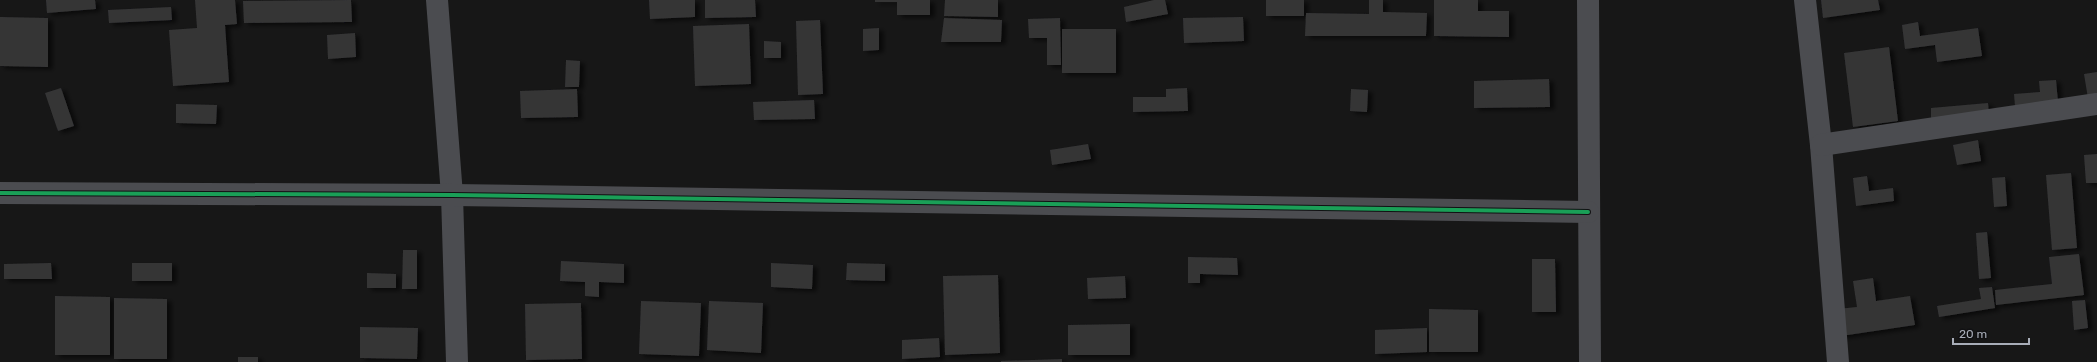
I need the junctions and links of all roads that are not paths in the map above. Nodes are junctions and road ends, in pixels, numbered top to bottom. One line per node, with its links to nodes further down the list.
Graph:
1 (437, 0): 7 (street)
2 (1588, 0): 8 (street)
3 (1805, 0): 5 (street)
4 (2097, 104): 5 (street)
5 (1821, 145): 11 (street)
6 (0, 193): 7 (street)
7 (452, 195): 8 (street); 9 (street)
8 (1588, 212): 10 (street)
9 (457, 362)
10 (1590, 362)
11 (1838, 362)

